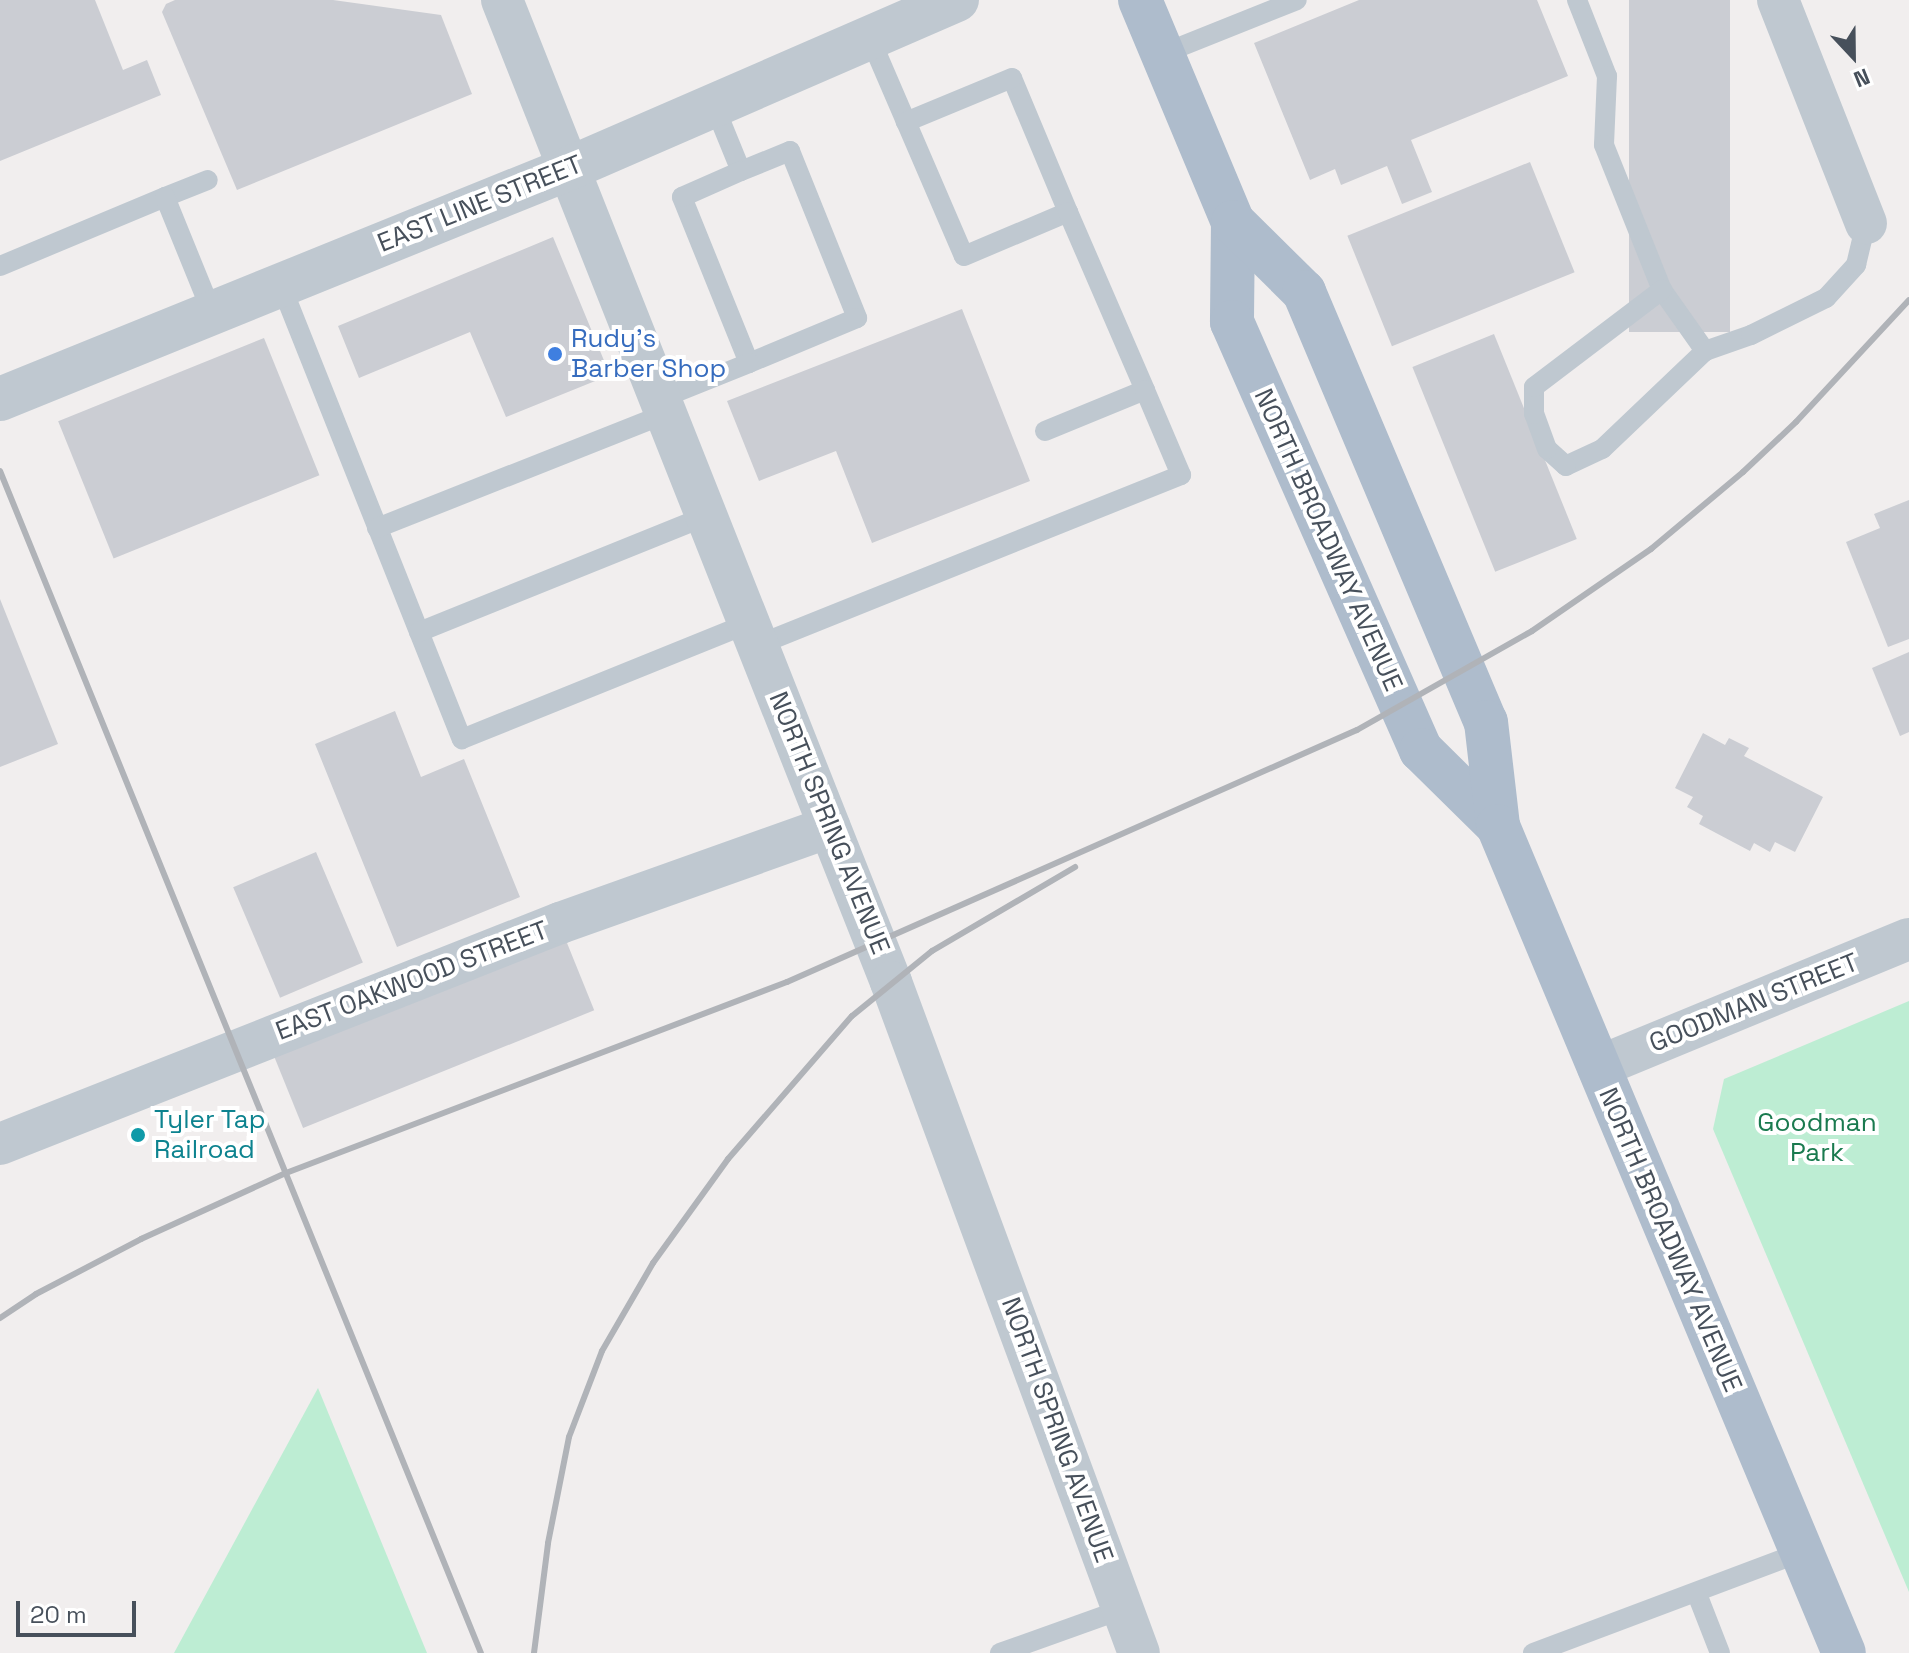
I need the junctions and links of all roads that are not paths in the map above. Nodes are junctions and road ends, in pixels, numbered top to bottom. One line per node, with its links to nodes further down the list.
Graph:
1 (502, 0): 11 (street, NORTH SPRING AVENUE)
2 (957, 0): 7 (street, EAST LINE STREET)
3 (1140, 0): 8 (main road, NORTH BROADWAY AVENUE)
4 (1297, 0): 8 (lane)
5 (1577, 0): 20 (lane)
6 (1778, 0): 17 (street)
7 (870, 38): 9 (street, EAST LINE STREET); 10 (lane)
8 (1162, 54): 16 (main road, NORTH BROADWAY AVENUE)
9 (714, 105): 11 (street, EAST LINE STREET); 12 (lane)
10 (906, 122): 15 (lane); 15 (lane)
11 (570, 168): 19 (street, EAST LINE STREET); 26 (street, NORTH SPRING AVENUE)
12 (741, 171): 23 (lane); 23 (lane)
13 (208, 180): 14 (lane)
14 (165, 197): 18 (lane); 21 (lane)
15 (1068, 212): 24 (lane)
16 (1233, 222): 32 (main road, NORTH BROADWAY AVENUE); 32 (main road, NORTH BROADWAY AVENUE)
17 (1866, 223): 22 (lane)
18 (0, 266)
19 (281, 285): 21 (street, EAST LINE STREET); 29 (lane)
20 (1662, 290): 22 (lane); 22 (lane)
21 (212, 313): 25 (street, EAST LINE STREET)
22 (1705, 351)
23 (749, 363): 26 (lane)
24 (1145, 390): 27 (lane); 31 (lane)
25 (0, 399)
26 (665, 405): 28 (street, NORTH SPRING AVENUE); 29 (lane)
27 (1045, 431)
28 (708, 515): 30 (lane); 31 (street, NORTH SPRING AVENUE)
29 (377, 528): 30 (lane)
30 (419, 632): 31 (lane)
31 (753, 634): 33 (street, NORTH SPRING AVENUE)
32 (1498, 826): 35 (main road, NORTH BROADWAY AVENUE)
33 (829, 827): 36 (street, EAST OAKWOOD STREET); 39 (street, NORTH SPRING AVENUE)
34 (1909, 939): 35 (street, GOODMAN STREET)
35 (1598, 1067): 37 (main road, NORTH BROADWAY AVENUE)
36 (0, 1144)
37 (1801, 1552): 38 (lane); 44 (main road, NORTH BROADWAY AVENUE)
38 (1697, 1594): 42 (lane); 43 (lane)
39 (1123, 1609): 40 (lane); 41 (street, NORTH SPRING AVENUE)
40 (1000, 1653)
41 (1139, 1653)
42 (1533, 1653)
43 (1720, 1653)
44 (1844, 1653)

